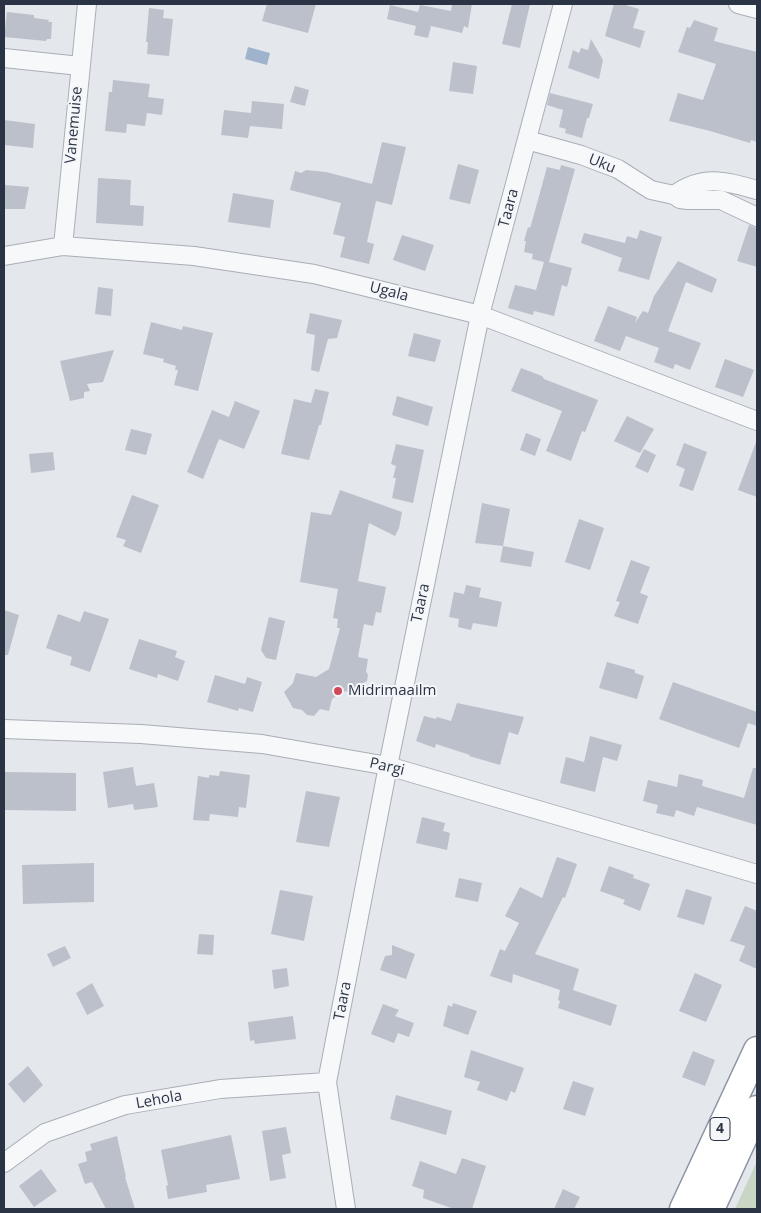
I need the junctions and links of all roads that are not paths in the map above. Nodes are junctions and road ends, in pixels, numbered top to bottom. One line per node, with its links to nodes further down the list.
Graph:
1 (87, 4): 6 (street, Vanemuise)
2 (563, 4): 7 (street, Taara)
3 (738, 4): 4 (street)
4 (757, 9)
5 (4, 58): 6 (street)
6 (80, 66): 11 (street, Vanemuise)
7 (527, 140): 9 (street, Uku); 13 (street, Taara)
8 (757, 190): 9 (street)
9 (674, 195): 10 (street, Uku)
10 (757, 217)
11 (63, 246): 12 (street, Ugala); 13 (street, Ugala)
12 (4, 256)
13 (480, 314): 14 (street, Ugala); 16 (street, Taara)
14 (757, 421)
15 (4, 729): 16 (street, Pargi)
16 (388, 766): 17 (street, Pargi); 19 (street, Taara)
17 (757, 874)
18 (757, 1050): 23 (highway, 4)
19 (327, 1082): 21 (street, Lehola); 22 (street, Taara)
20 (757, 1109): 24 (highway, 4)
21 (4, 1163)
22 (346, 1209)
23 (683, 1209)
24 (711, 1209)

